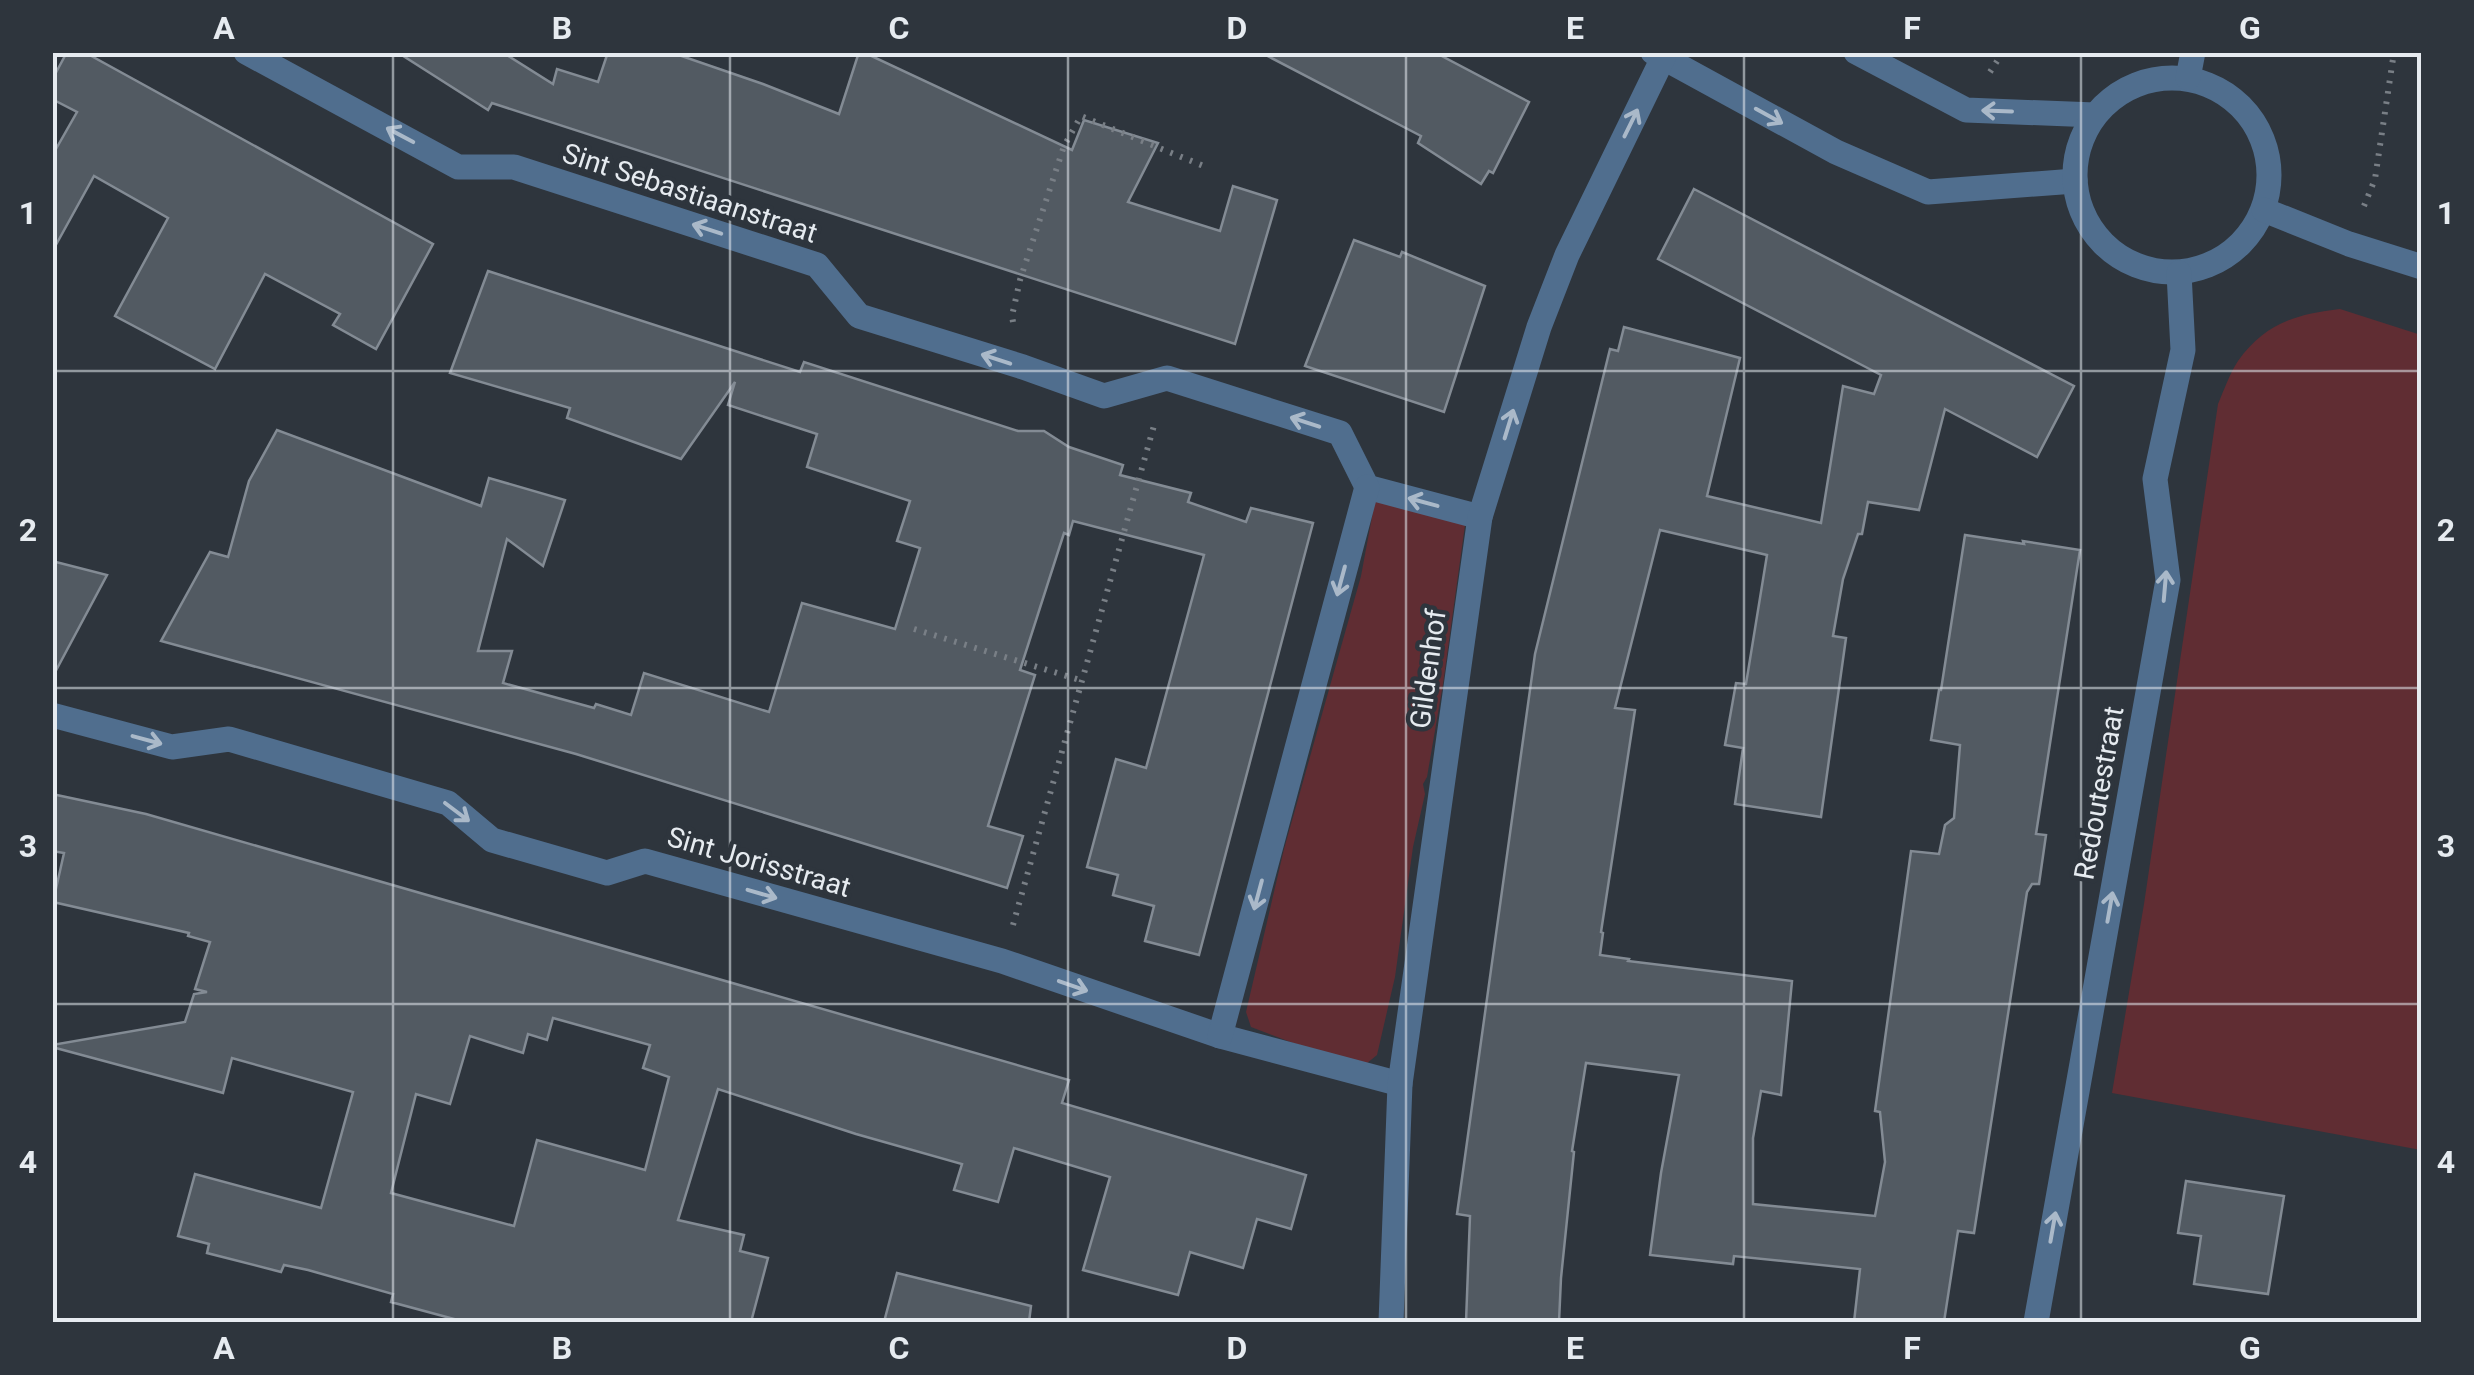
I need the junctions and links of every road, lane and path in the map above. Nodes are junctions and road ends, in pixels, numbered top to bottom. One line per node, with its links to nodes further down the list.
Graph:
1 (246, 52): 13 (street, Sint Sebastiaanstraat, one-way to 1)
2 (1856, 52): 6 (street, one-way to 2)
3 (2394, 52): 10 (path)
4 (1658, 55): 8 (street, one-way to 8); 16 (street, Gildenhof, one-way to 4)
5 (2191, 65): 6 (street); 9 (street)
6 (2094, 114): 8 (street)
7 (1206, 166): 13 (path)
8 (2075, 181): 12 (street)
9 (2264, 210): 10 (street); 12 (street)
10 (2349, 244): 11 (street)
11 (2422, 266)
12 (2179, 273): 24 (street, Redoutestraat, one-way to 12)
13 (1022, 367): 14 (street, Sint Sebastiaanstraat)
14 (1167, 378): 15 (street, one-way to 14); 18 (path)
15 (1366, 487): 16 (street, one-way to 15); 21 (street, one-way to 21)
16 (1480, 517): 22 (street, Gildenhof)
17 (914, 629): 18 (path)
18 (1083, 681): 20 (path)
19 (52, 715): 20 (street, Sint Jorisstraat, one-way to 20)
20 (1002, 962): 21 (street, Sint Jorisstraat, one-way to 21)
21 (1220, 1036): 22 (street, Sint Jorisstraat)
22 (1400, 1084): 23 (street, Gildenhof)
23 (1392, 1322)
24 (2036, 1322)

